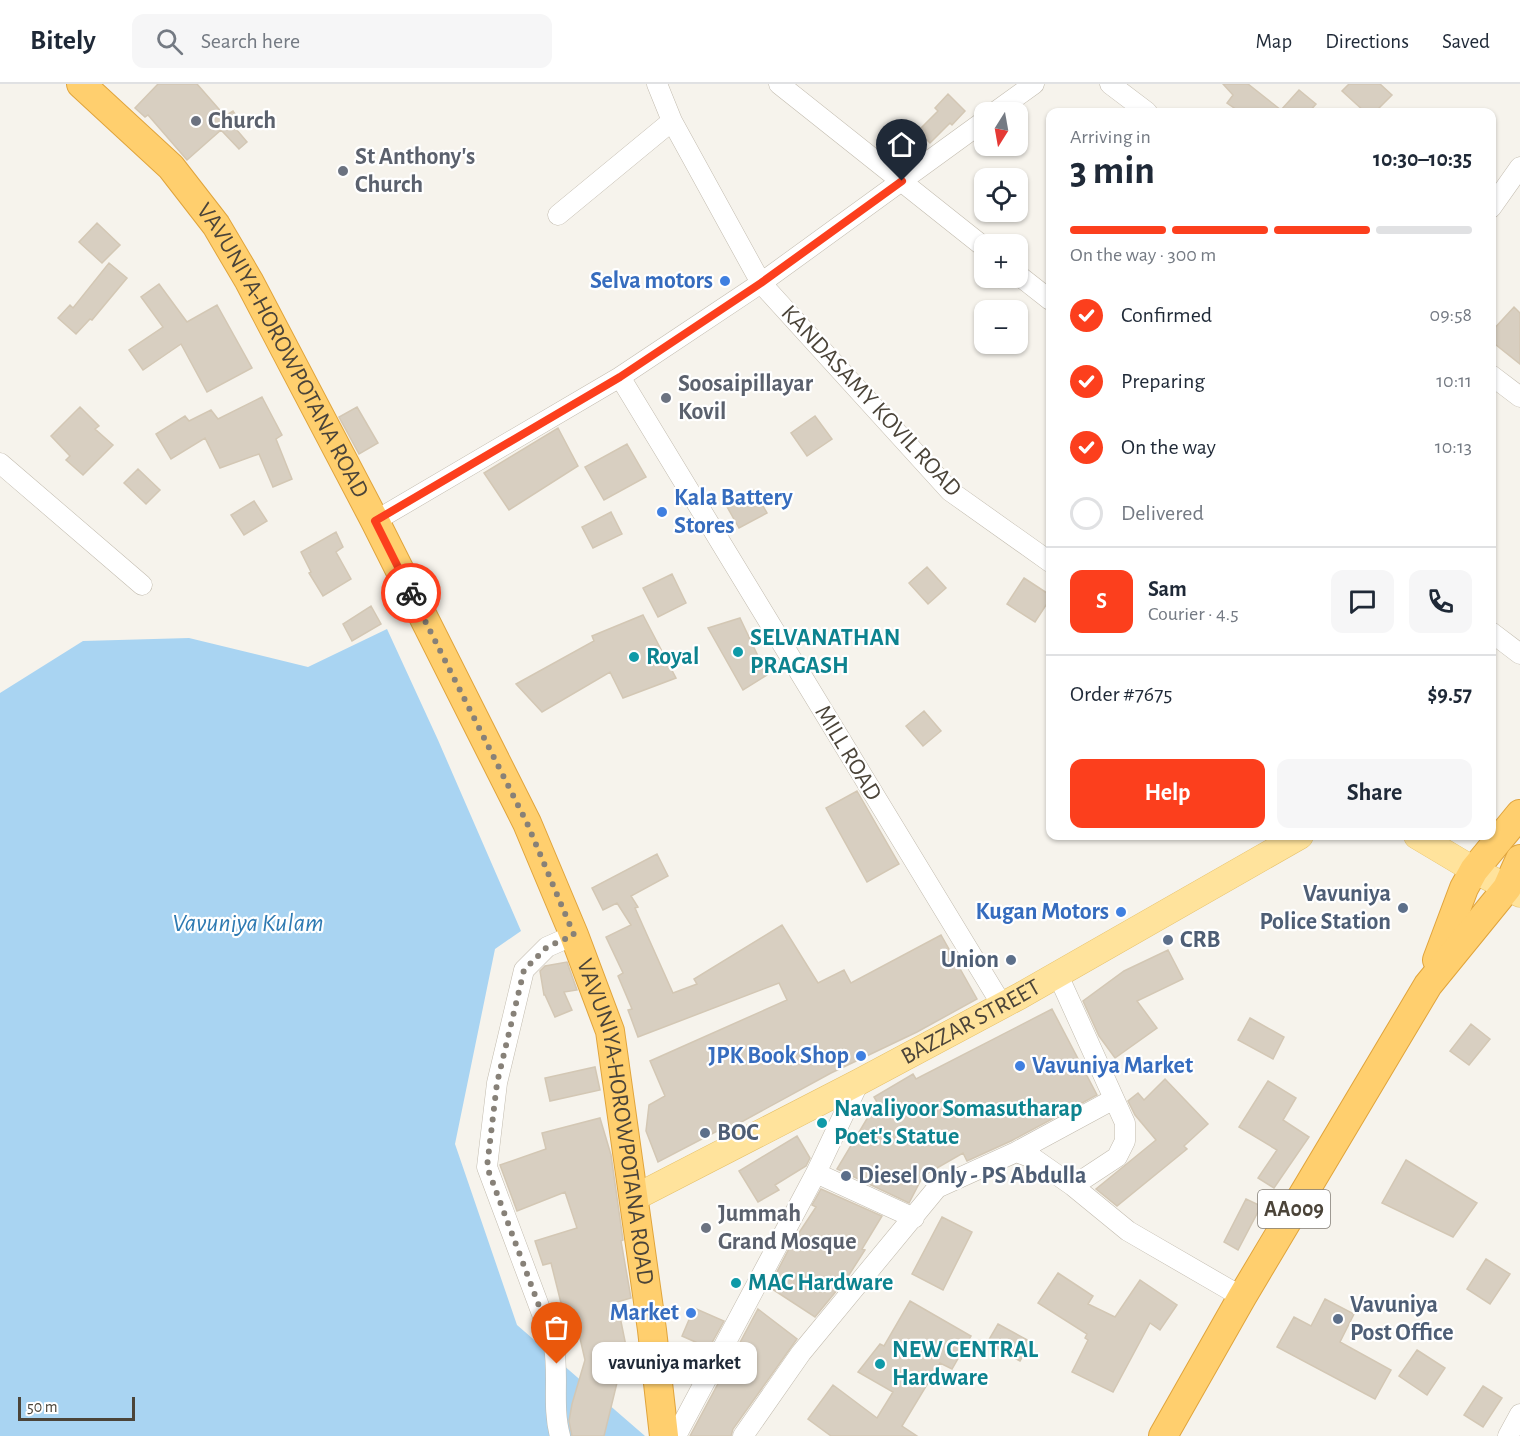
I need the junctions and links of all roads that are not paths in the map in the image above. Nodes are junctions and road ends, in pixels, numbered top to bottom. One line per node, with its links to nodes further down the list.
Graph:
1 (81, 84): 22 (highway, VAVUNIYA-HOROWPOTANA ROAD)
2 (657, 84): 8 (street, KANDASAMY KOVIL ROAD)
3 (779, 84): 11 (street)
4 (1034, 84): 6 (street)
5 (1110, 84): 7 (street)
6 (1009, 102)
7 (1142, 108)
8 (672, 121): 13 (street); 15 (street, KANDASAMY KOVIL ROAD)
9 (974, 128): 11 (street)
10 (1520, 167): 12 (street)
11 (902, 181): 14 (street); 15 (street)
12 (1496, 201)
13 (558, 215)
14 (974, 239)
15 (761, 283): 18 (street); 23 (street, KANDASAMY KOVIL ROAD)
16 (1028, 283): 17 (street)
17 (1046, 297)
18 (620, 377): 22 (street); 36 (street, MILL ROAD)
19 (1496, 379): 20 (street)
20 (1520, 397)
21 (0, 463): 24 (street)
22 (375, 521): 33 (highway, VAVUNIYA-HOROWPOTANA ROAD)
23 (1046, 559)
24 (142, 585)
25 (1496, 636): 26 (street)
26 (1520, 654)
27 (1520, 814): 31 (highway, AA009)
28 (1293, 840): 34 (main road, BAZZAR STREET)
29 (1424, 840): 31 (main road)
30 (1520, 860): 32 (highway, AA009)
31 (1474, 870): 32 (main road); 35 (highway, AA009)
32 (1514, 891): 35 (highway, AA009)
33 (574, 935): 42 (highway, VAVUNIYA-HOROWPOTANA ROAD); 47 (street)
34 (1058, 975): 36 (main road, BAZZAR STREET); 38 (street)
35 (1428, 985): 44 (highway, AA009)
36 (1002, 1005): 37 (main road, BAZZAR STREET)
37 (859, 1082): 40 (street); 42 (main road, BAZZAR STREET)
38 (1114, 1099): 39 (street); 41 (street)
39 (1016, 1152): 41 (street); 43 (street)
40 (816, 1173): 43 (street); 49 (street)
41 (1073, 1186): 44 (street)
42 (634, 1198): 48 (highway, VAVUNIYA-HOROWPOTANA ROAD)
43 (914, 1218): 50 (street)
44 (1242, 1296): 46 (highway, AA009)
45 (1520, 1414): 51 (street)
46 (1172, 1433)
47 (560, 1436)
48 (664, 1436)
49 (676, 1436)
50 (743, 1436)
51 (1508, 1436)

